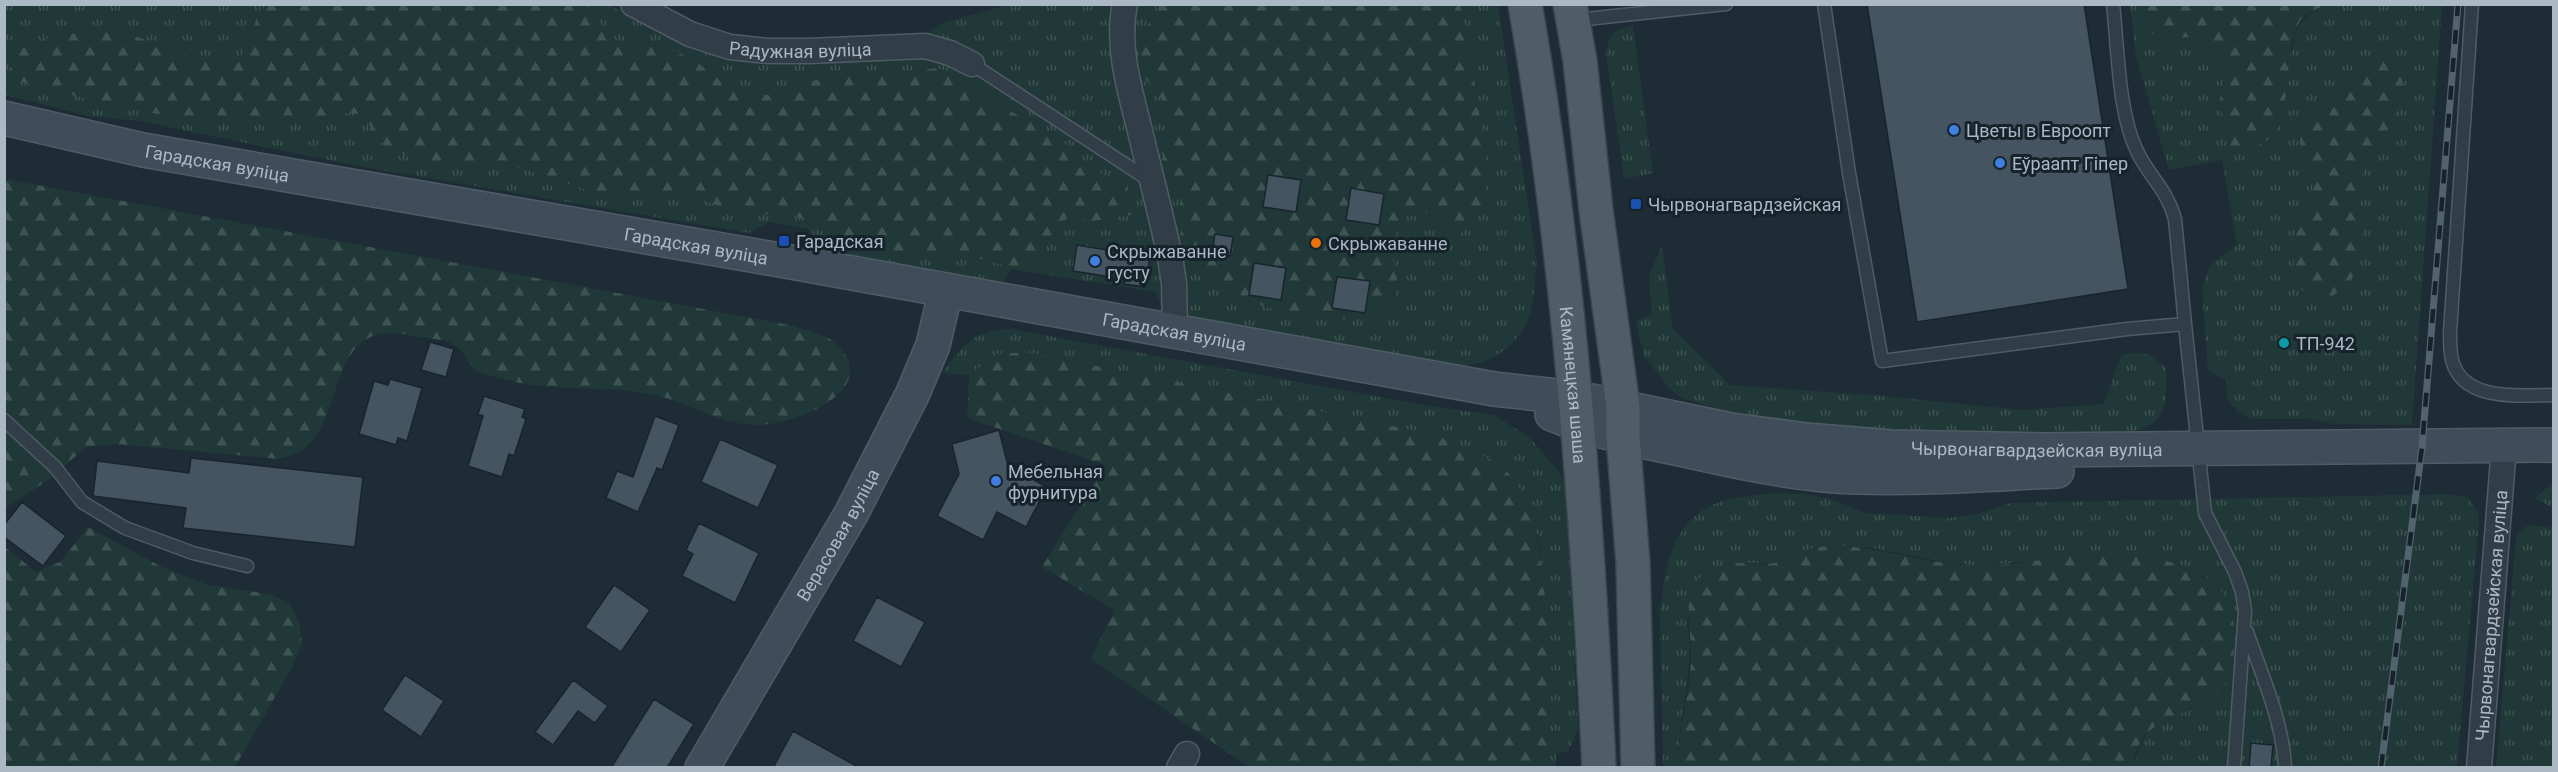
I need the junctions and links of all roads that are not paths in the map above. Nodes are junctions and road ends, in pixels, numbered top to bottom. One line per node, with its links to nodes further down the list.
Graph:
1 (633, 4): 11 (street, Радужная вуліца)
2 (1125, 4): 13 (street)
3 (1525, 4): 18 (main road, Камянецкая шаша)
4 (1589, 4): 10 (lane)
5 (1726, 4): 9 (lane)
6 (1824, 4): 15 (lane)
7 (2113, 4): 15 (lane)
8 (2472, 4): 17 (lane)
9 (1669, 8): 10 (lane)
10 (1578, 12): 20 (main road)
11 (972, 64): 13 (lane)
12 (4, 118): 14 (main road, Гарадская вуліца)
13 (1152, 181): 16 (street)
14 (946, 290): 16 (main road, Гарадская вуліца); 27 (main road, Верасовая вуліца)
15 (2185, 324): 23 (lane)
16 (1175, 331): 18 (main road, Гарадская вуліца)
17 (2553, 395)
18 (1577, 411): 20 (main road, Чырвонагвардзейская вуліца); 28 (main road, Камянецкая шаша)
19 (4, 420): 25 (lane)
20 (1623, 422): 23 (main road, Чырвонагвардзейская вуліца); 29 (main road)
21 (2553, 445): 22 (main road, Чырвонагвардзейская вуліца)
22 (2503, 454): 23 (main road, Чырвонагвардзейская вуліца); 24 (main road, Чырвонагвардзейская вуліца); 32 (street, Чырвонагвардзейская вуліца)
23 (2199, 456): 26 (lane)
24 (2553, 461)
25 (247, 566)
26 (2246, 628): 30 (lane); 31 (lane)
27 (702, 768)
28 (1599, 768)
29 (1638, 768)
30 (2234, 768)
31 (2285, 768)
32 (2479, 768)

